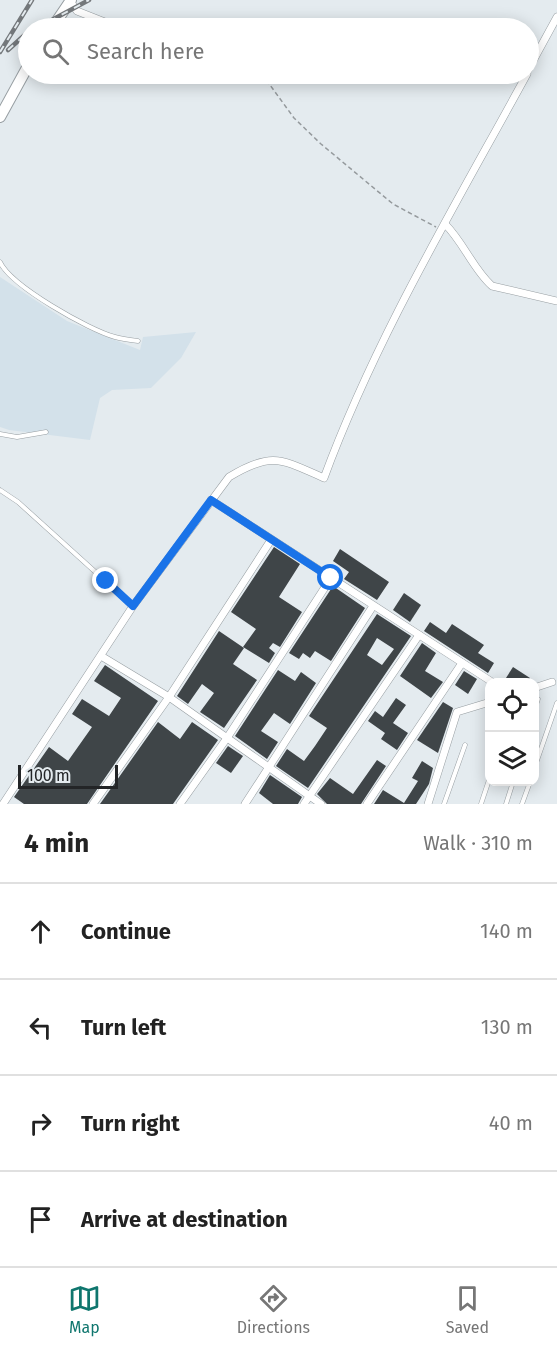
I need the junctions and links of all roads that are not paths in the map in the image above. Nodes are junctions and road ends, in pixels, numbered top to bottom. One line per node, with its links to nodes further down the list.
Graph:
1 (70, 0): 3 (main road); 4 (street)
2 (557, 17): 5 (street)
3 (58, 18)
4 (95, 18)
5 (539, 51)
6 (18, 84): 8 (main road)
7 (522, 84): 9 (street)
8 (0, 117)
9 (444, 228): 11 (street); 16 (street)
10 (0, 262): 12 (lane)
11 (557, 301)
12 (138, 341)
13 (46, 432): 14 (lane)
14 (0, 434)
15 (0, 490): 19 (lane)
16 (211, 500): 17 (street); 19 (street)
17 (271, 540): 18 (street); 27 (street)
18 (331, 578): 20 (street); 30 (street)
19 (133, 606): 22 (street)
20 (373, 606): 21 (street); 33 (street)
21 (419, 635): 23 (street); 37 (street)
22 (101, 656): 27 (street); 38 (street)
23 (462, 663): 24 (street); 44 (street)
24 (486, 678)
25 (552, 682): 26 (street)
26 (539, 686)
27 (169, 697): 30 (street); 39 (street)
28 (485, 703): 45 (street)
29 (557, 703): 32 (lane)
30 (227, 738): 33 (street); 40 (street)
31 (465, 745): 46 (lane)
32 (539, 755)
33 (270, 768): 37 (street); 41 (street)
34 (486, 786): 47 (lane)
35 (512, 786): 48 (lane)
36 (529, 786): 49 (lane)
37 (309, 796): 42 (street); 43 (street)
38 (3, 804)
39 (93, 804)
40 (180, 804)
41 (245, 804)
42 (304, 804)
43 (321, 804)
44 (367, 804)
45 (428, 804)
46 (444, 804)
47 (481, 804)
48 (506, 804)
49 (522, 804)

